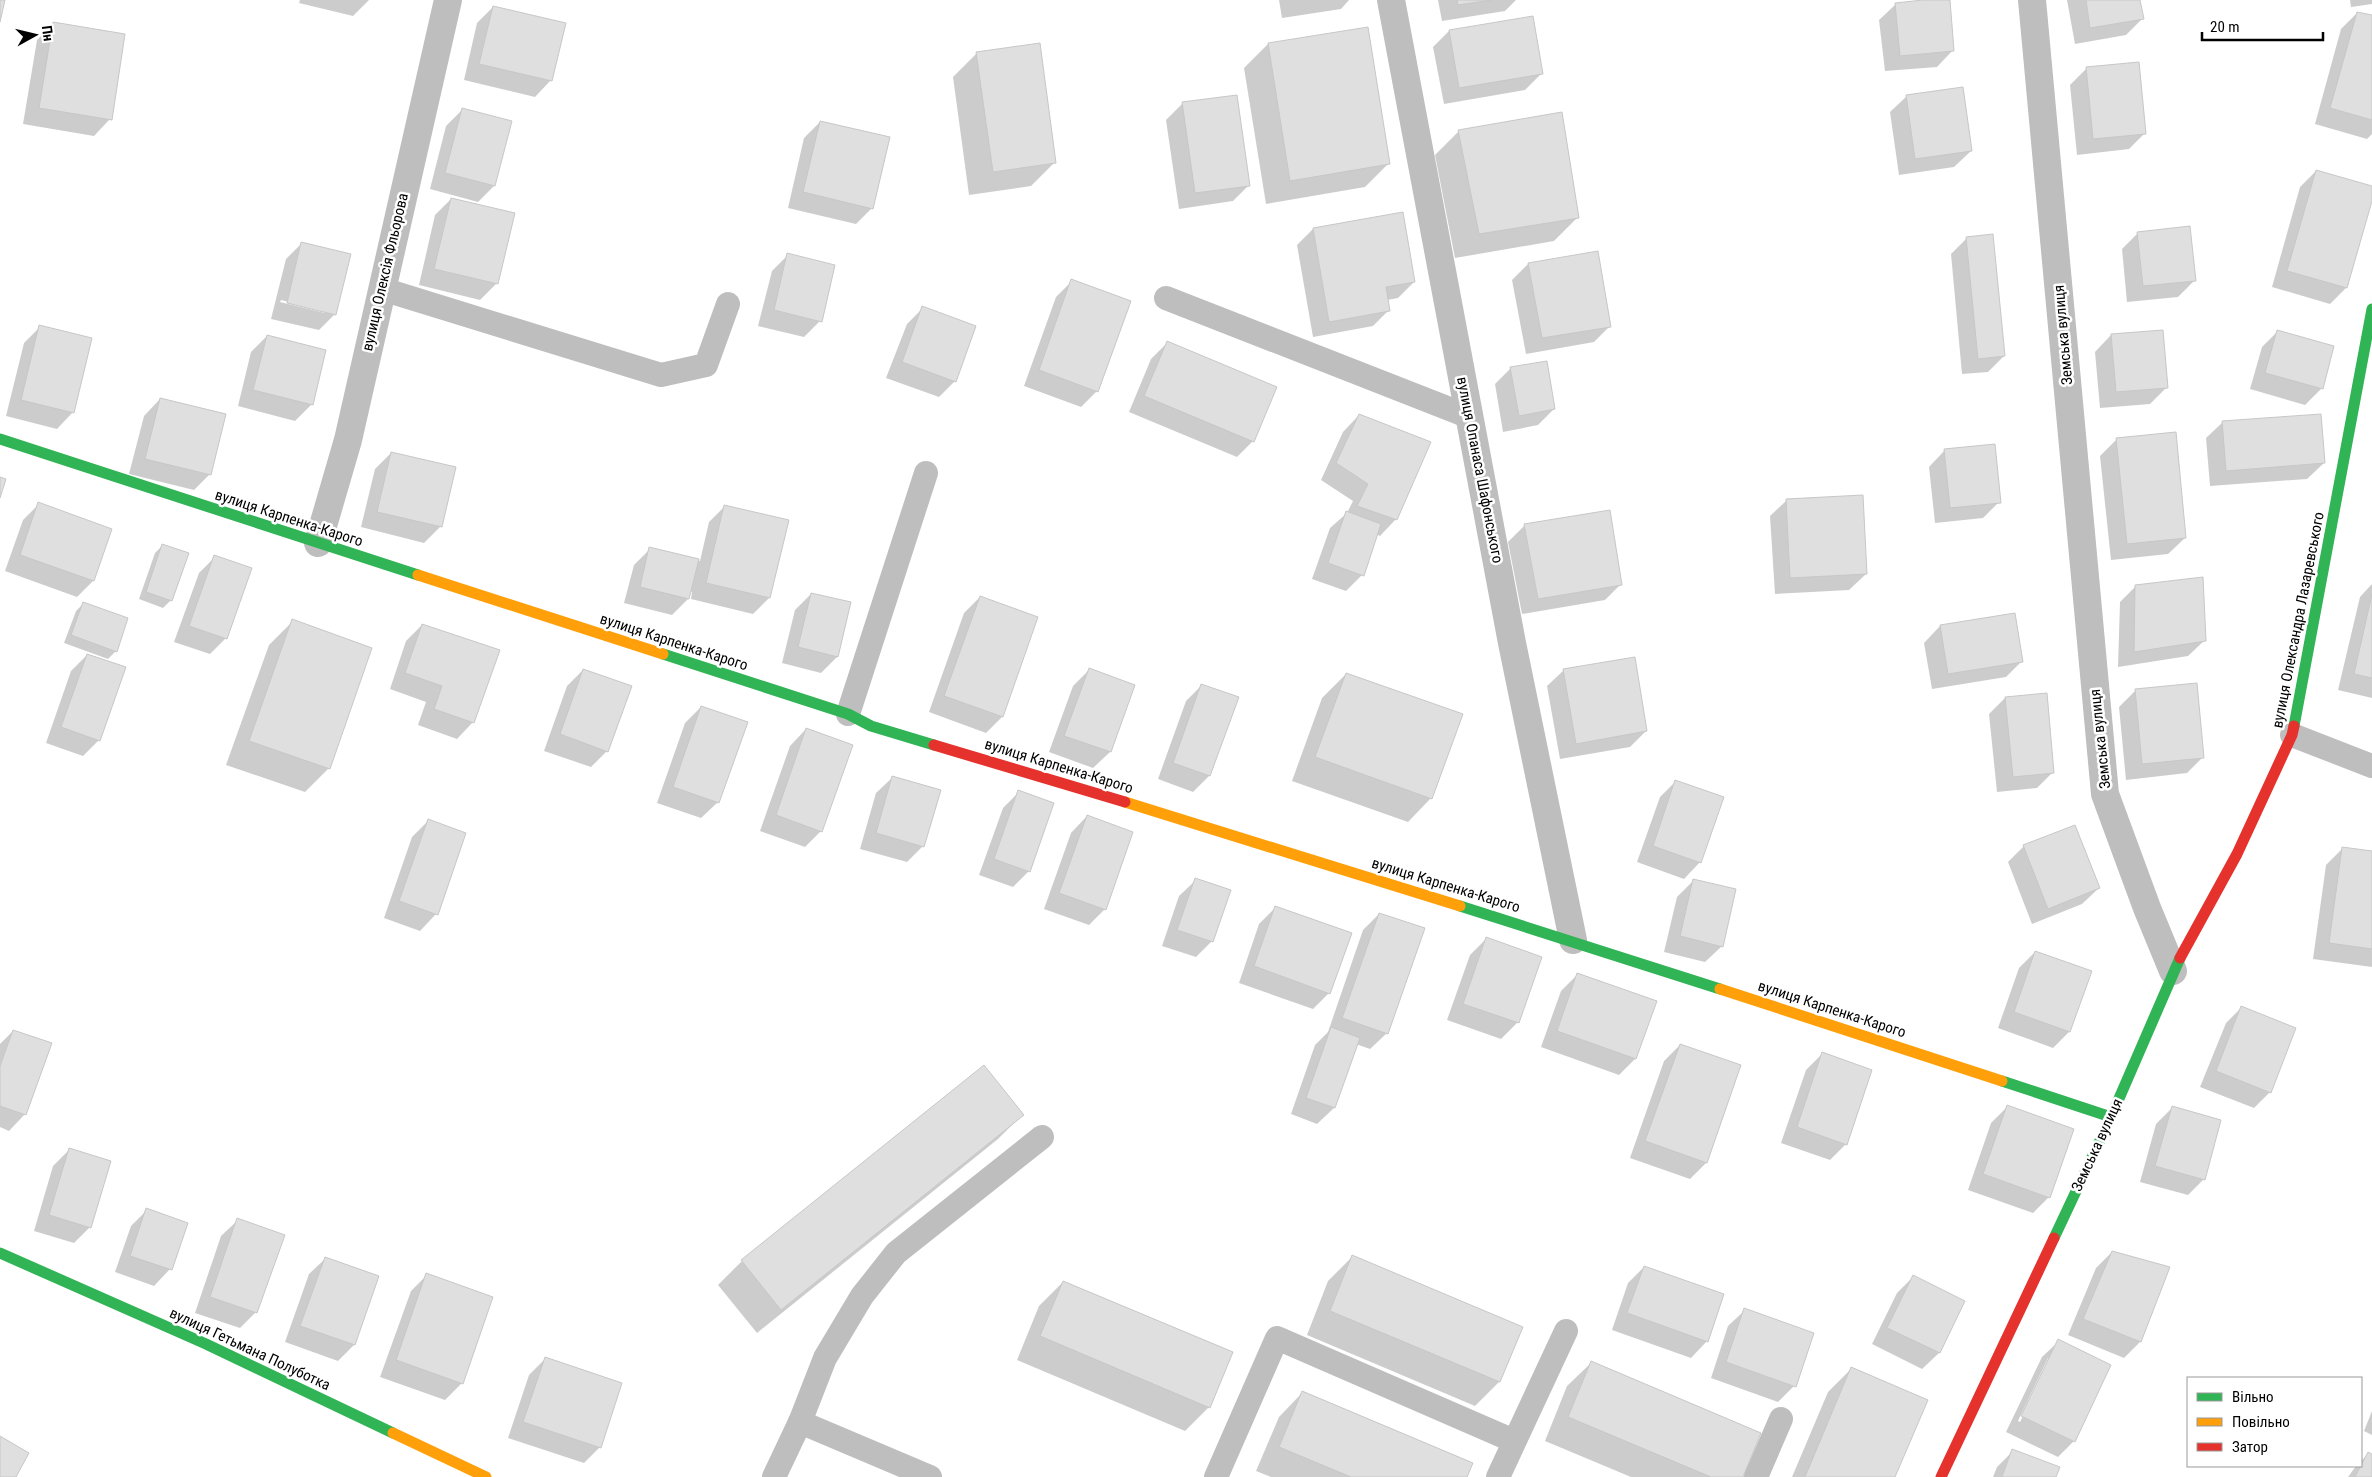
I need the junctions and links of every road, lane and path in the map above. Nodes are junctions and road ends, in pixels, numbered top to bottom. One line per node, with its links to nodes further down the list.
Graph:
1 (448, 0): 4 (street, вулиця Олексія Фльорова)
2 (1391, 0): 8 (street, вулиця Опанаса Шафонського)
3 (2032, 0): 16 (street, Земська вулиця)
4 (382, 288): 6 (lane); 11 (street, вулиця Олексія Фльорова)
5 (1166, 298): 8 (lane)
6 (728, 304)
7 (2372, 309): 13 (street, вулиця Олександра Лазаревського)
8 (1470, 417): 15 (street, вулиця Опанаса Шафонського)
9 (0, 439): 11 (street, вулиця Карпенка-Карого)
10 (926, 473): 12 (lane)
11 (318, 543): 12 (street, вулиця Карпенка-Карого)
12 (848, 714): 15 (street, вулиця Карпенка-Карого)
13 (2292, 735): 14 (lane); 16 (street, вулиця Олександра Лазаревського)
14 (2372, 766)
15 (1573, 940): 17 (street, вулиця Карпенка-Карого)
16 (2173, 971): 17 (street, Земська вулиця)
17 (2111, 1117): 30 (street, Земська вулиця)
18 (1042, 1137): 22 (lane)
19 (0, 1254): 24 (street, вулиця Гетьмана Полуботка)
20 (1566, 1331): 23 (lane)
21 (1781, 1419): 29 (lane)
22 (800, 1422): 25 (lane); 26 (lane)
23 (1514, 1441): 27 (lane); 28 (lane)
24 (486, 1477)
25 (774, 1477)
26 (930, 1477)
27 (1216, 1477)
28 (1498, 1477)
29 (1756, 1477)
30 (1941, 1477)

